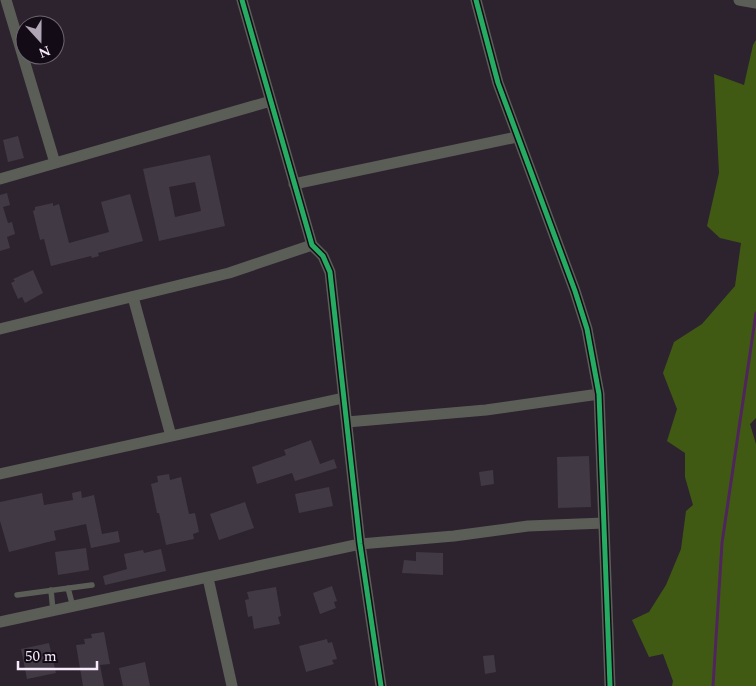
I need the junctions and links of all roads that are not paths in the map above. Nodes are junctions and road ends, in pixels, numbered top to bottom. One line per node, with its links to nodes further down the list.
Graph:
1 (6, 0): 6 (street)
2 (242, 0): 7 (street)
3 (476, 0): 8 (street)
4 (739, 0): 5 (street)
5 (756, 4)
6 (5, 19): 9 (street)
7 (271, 101): 9 (street); 11 (street)
8 (517, 137): 11 (street); 15 (street)
9 (56, 163): 10 (street)
10 (0, 179)
11 (294, 184): 12 (street)
12 (312, 244): 13 (street); 16 (street)
13 (133, 297): 14 (street); 18 (street)
14 (0, 329)
15 (599, 394): 17 (street); 20 (street)
16 (343, 398): 17 (street); 18 (street)
17 (347, 422): 21 (street)
18 (171, 436): 19 (street)
19 (0, 474)
20 (604, 523): 21 (street); 32 (street)
21 (360, 544): 22 (street); 31 (street)
22 (208, 578): 27 (street); 30 (street)
23 (92, 585): 24 (lane)
24 (68, 588): 25 (lane); 27 (lane)
25 (51, 590): 26 (lane); 28 (lane)
26 (17, 595)
27 (73, 606): 28 (street)
28 (53, 611): 29 (street)
29 (0, 622)
30 (232, 686)
31 (381, 686)
32 (610, 686)

